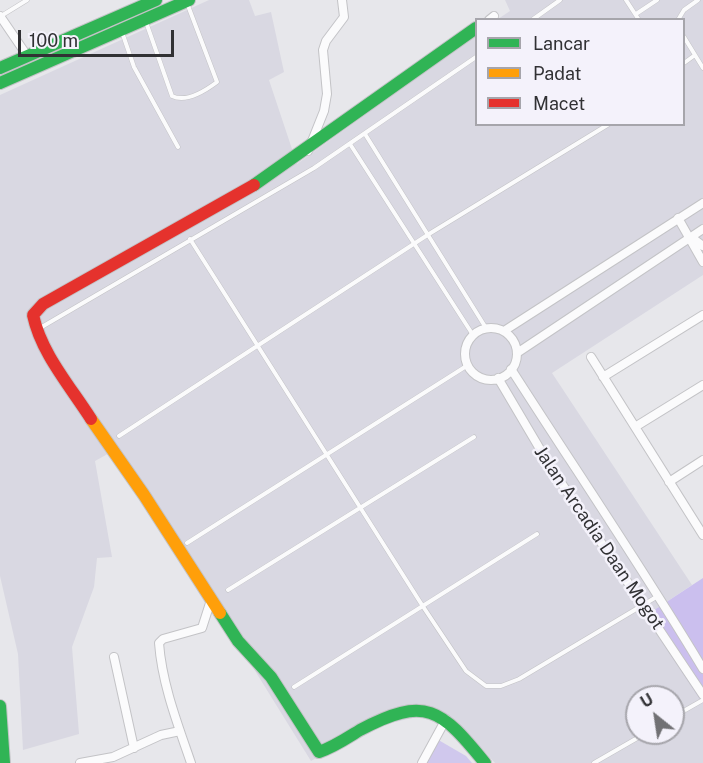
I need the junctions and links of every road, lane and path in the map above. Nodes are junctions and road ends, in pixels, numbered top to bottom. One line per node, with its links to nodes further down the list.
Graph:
1 (27, 0): 11 (lane)
2 (156, 0): 9 (main road)
3 (187, 0): 9 (main road); 9 (lane)
4 (342, 0): 29 (street)
5 (560, 0): 12 (lane)
6 (626, 0): 10 (lane)
7 (657, 0): 10 (lane)
8 (698, 0): 14 (lane)
9 (141, 8): 15 (main road); 19 (main road)
10 (636, 14): 13 (lane)
11 (0, 16): 19 (street)
12 (535, 18)
13 (638, 18)
14 (679, 18)
15 (121, 29): 24 (main road); 28 (lane)
16 (475, 29): 29 (main road)
17 (685, 38): 18 (lane)
18 (695, 56): 21 (lane); 23 (lane)
19 (28, 57): 22 (main road)
20 (475, 58): 26 (lane)
21 (685, 62)
22 (0, 68)
23 (703, 68)
24 (0, 83)
25 (606, 126): 33 (lane)
26 (365, 134): 27 (lane); 33 (lane)
27 (350, 144): 35 (lane); 36 (lane)
28 (178, 147)
29 (308, 151): 64 (main road)
30 (703, 203): 31 (street)
31 (678, 218): 34 (street); 42 (street)
32 (703, 229): 34 (street)
33 (429, 234): 36 (lane); 41 (lane)
34 (691, 237): 37 (street); 45 (street)
35 (190, 239): 40 (lane); 44 (lane)
36 (416, 242): 43 (lane); 44 (lane)
37 (700, 250): 38 (street)
38 (703, 262)
39 (703, 315): 49 (street)
40 (40, 328)
41 (486, 328): 42 (street); 43 (street)
42 (504, 331): 45 (street)
43 (473, 335): 47 (street)
44 (257, 347): 53 (lane); 55 (lane)
45 (517, 353): 48 (street)
46 (591, 357): 49 (street)
47 (468, 365): 50 (street); 55 (lane)
48 (511, 369): 50 (street); 63 (street, Jalan Arcadia Daan Mogot)
49 (603, 377): 52 (street)
50 (498, 378): 65 (street, Jalan Arcadia Daan Mogot)
51 (703, 385): 52 (street)
52 (635, 428): 57 (street)
53 (119, 436)
54 (474, 437): 58 (lane)
55 (326, 456): 58 (lane); 61 (lane)
56 (703, 460): 57 (street)
57 (669, 482): 59 (street)
58 (360, 509): 62 (lane); 66 (lane)
59 (702, 533)
60 (537, 534): 66 (lane)
61 (188, 543)
62 (228, 590)
63 (659, 595): 65 (lane); 68 (street, Jalan Arcadia Daan Mogot)
64 (212, 600): 74 (main road); 75 (street)
65 (644, 604): 66 (lane); 70 (street, Jalan Arcadia Daan Mogot)
66 (422, 605): 69 (lane)
67 (114, 657): 77 (street)
68 (703, 669)
69 (294, 687)
70 (703, 695)
71 (703, 700): 73 (lane)
72 (0, 706): 78 (main road)
73 (685, 710)
74 (446, 719): 81 (street); 82 (main road)
75 (180, 730): 77 (street); 80 (street)
76 (625, 745): 83 (lane)
77 (134, 748): 79 (street)
78 (4, 763)
79 (80, 763)
80 (191, 763)
81 (422, 763)
82 (485, 763)
83 (594, 763)

